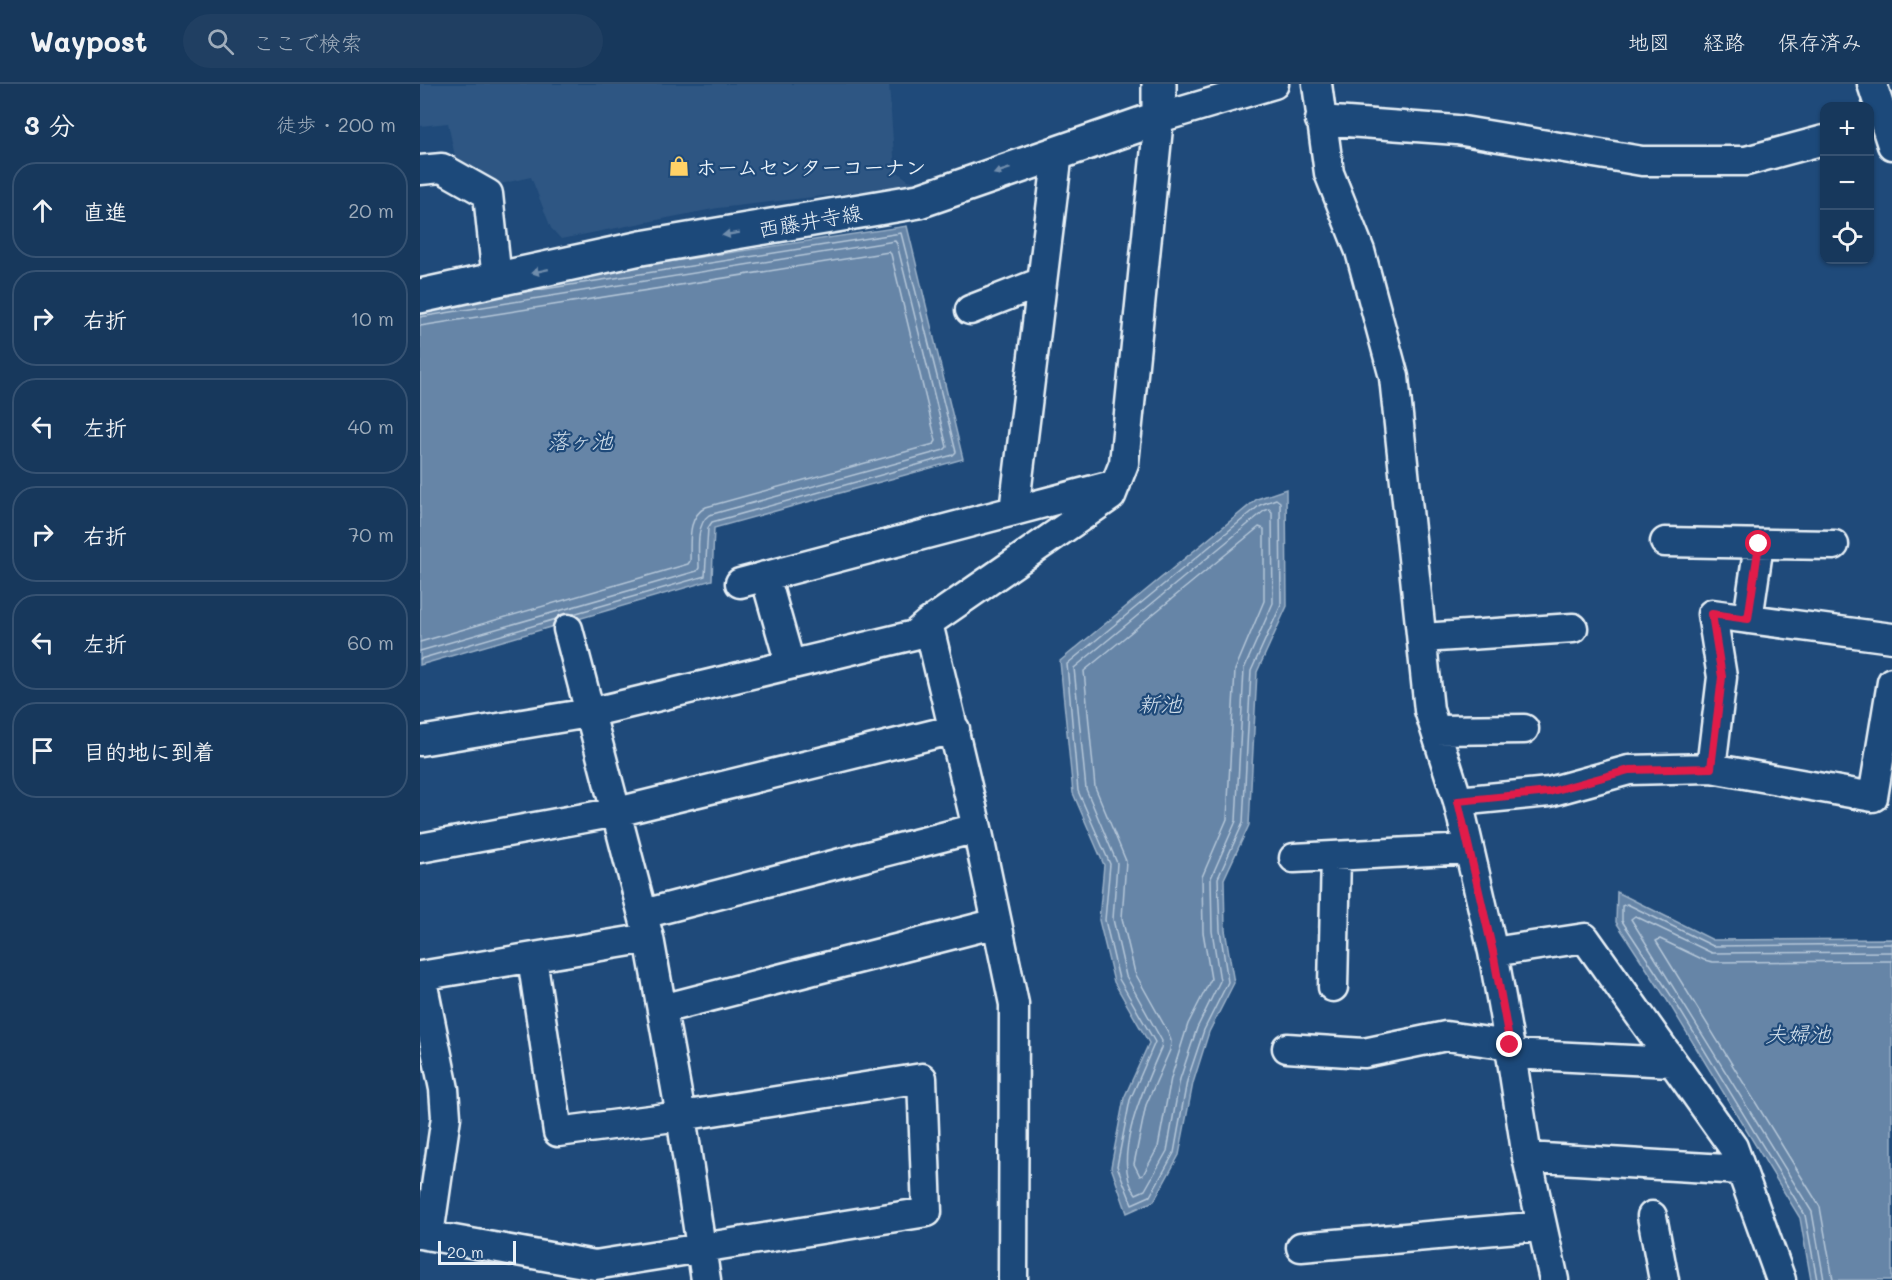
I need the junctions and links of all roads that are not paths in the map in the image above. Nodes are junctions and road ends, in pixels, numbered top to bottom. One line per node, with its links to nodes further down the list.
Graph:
1 (1159, 84): 5 (main road)
2 (1274, 84): 5 (street)
3 (1317, 84): 6 (street)
4 (1872, 84): 7 (street)
5 (1159, 118): 9 (main road, 西藤井寺線); 15 (street)
6 (1320, 120): 8 (street); 24 (street)
7 (1885, 130)
8 (1820, 141)
9 (1058, 152): 11 (main road, 西藤井寺線, one-way to 11); 12 (street)
10 (420, 170): 11 (street)
11 (497, 280): 13 (main road, 西藤井寺線)
12 (1042, 282): 14 (street); 16 (street)
13 (420, 296)
14 (970, 310)
15 (1116, 484): 16 (street); 21 (street)
16 (1014, 511): 26 (street)
17 (1665, 542): 18 (street)
18 (1759, 544): 19 (street); 20 (street)
19 (1834, 545)
20 (1748, 619): 25 (street); 33 (street)
21 (928, 623): 26 (street); 29 (street)
22 (1573, 628): 24 (street)
23 (568, 630): 28 (street)
24 (1422, 638): 31 (street)
25 (1892, 638)
26 (790, 664): 28 (street)
27 (1892, 688): 34 (street)
28 (589, 713): 32 (street); 36 (street)
29 (955, 729): 36 (street); 37 (street)
30 (1524, 729): 31 (street)
31 (1436, 730): 35 (street)
32 (420, 741)
33 (1711, 768): 34 (street); 35 (street)
34 (1882, 797)
35 (1458, 801): 39 (street)
36 (617, 812): 38 (street); 43 (street)
37 (977, 828): 42 (street); 43 (street)
38 (420, 848)
39 (1469, 849): 40 (street); 44 (street)
40 (1336, 856): 41 (street); 47 (street)
41 (1294, 858)
42 (997, 923): 48 (street); 61 (street)
43 (646, 926): 45 (street); 48 (street)
44 (1493, 952): 50 (street); 51 (street)
45 (532, 958): 46 (street); 52 (street)
46 (420, 976): 57 (street)
47 (1333, 987)
48 (662, 1009): 52 (street)
49 (1287, 1048): 50 (street)
50 (1511, 1050): 51 (street); 53 (street)
51 (1671, 1062): 54 (street)
52 (681, 1116): 59 (street); 59 (street)
53 (1527, 1157): 54 (street); 56 (street)
54 (1741, 1170): 64 (street)
55 (1652, 1216): 63 (street)
56 (1542, 1226): 58 (street); 62 (street)
57 (425, 1235): 59 (street)
58 (1301, 1247)
59 (702, 1248): 60 (street)
60 (706, 1280)
61 (1013, 1280)
62 (1554, 1280)
63 (1664, 1280)
64 (1781, 1280)

